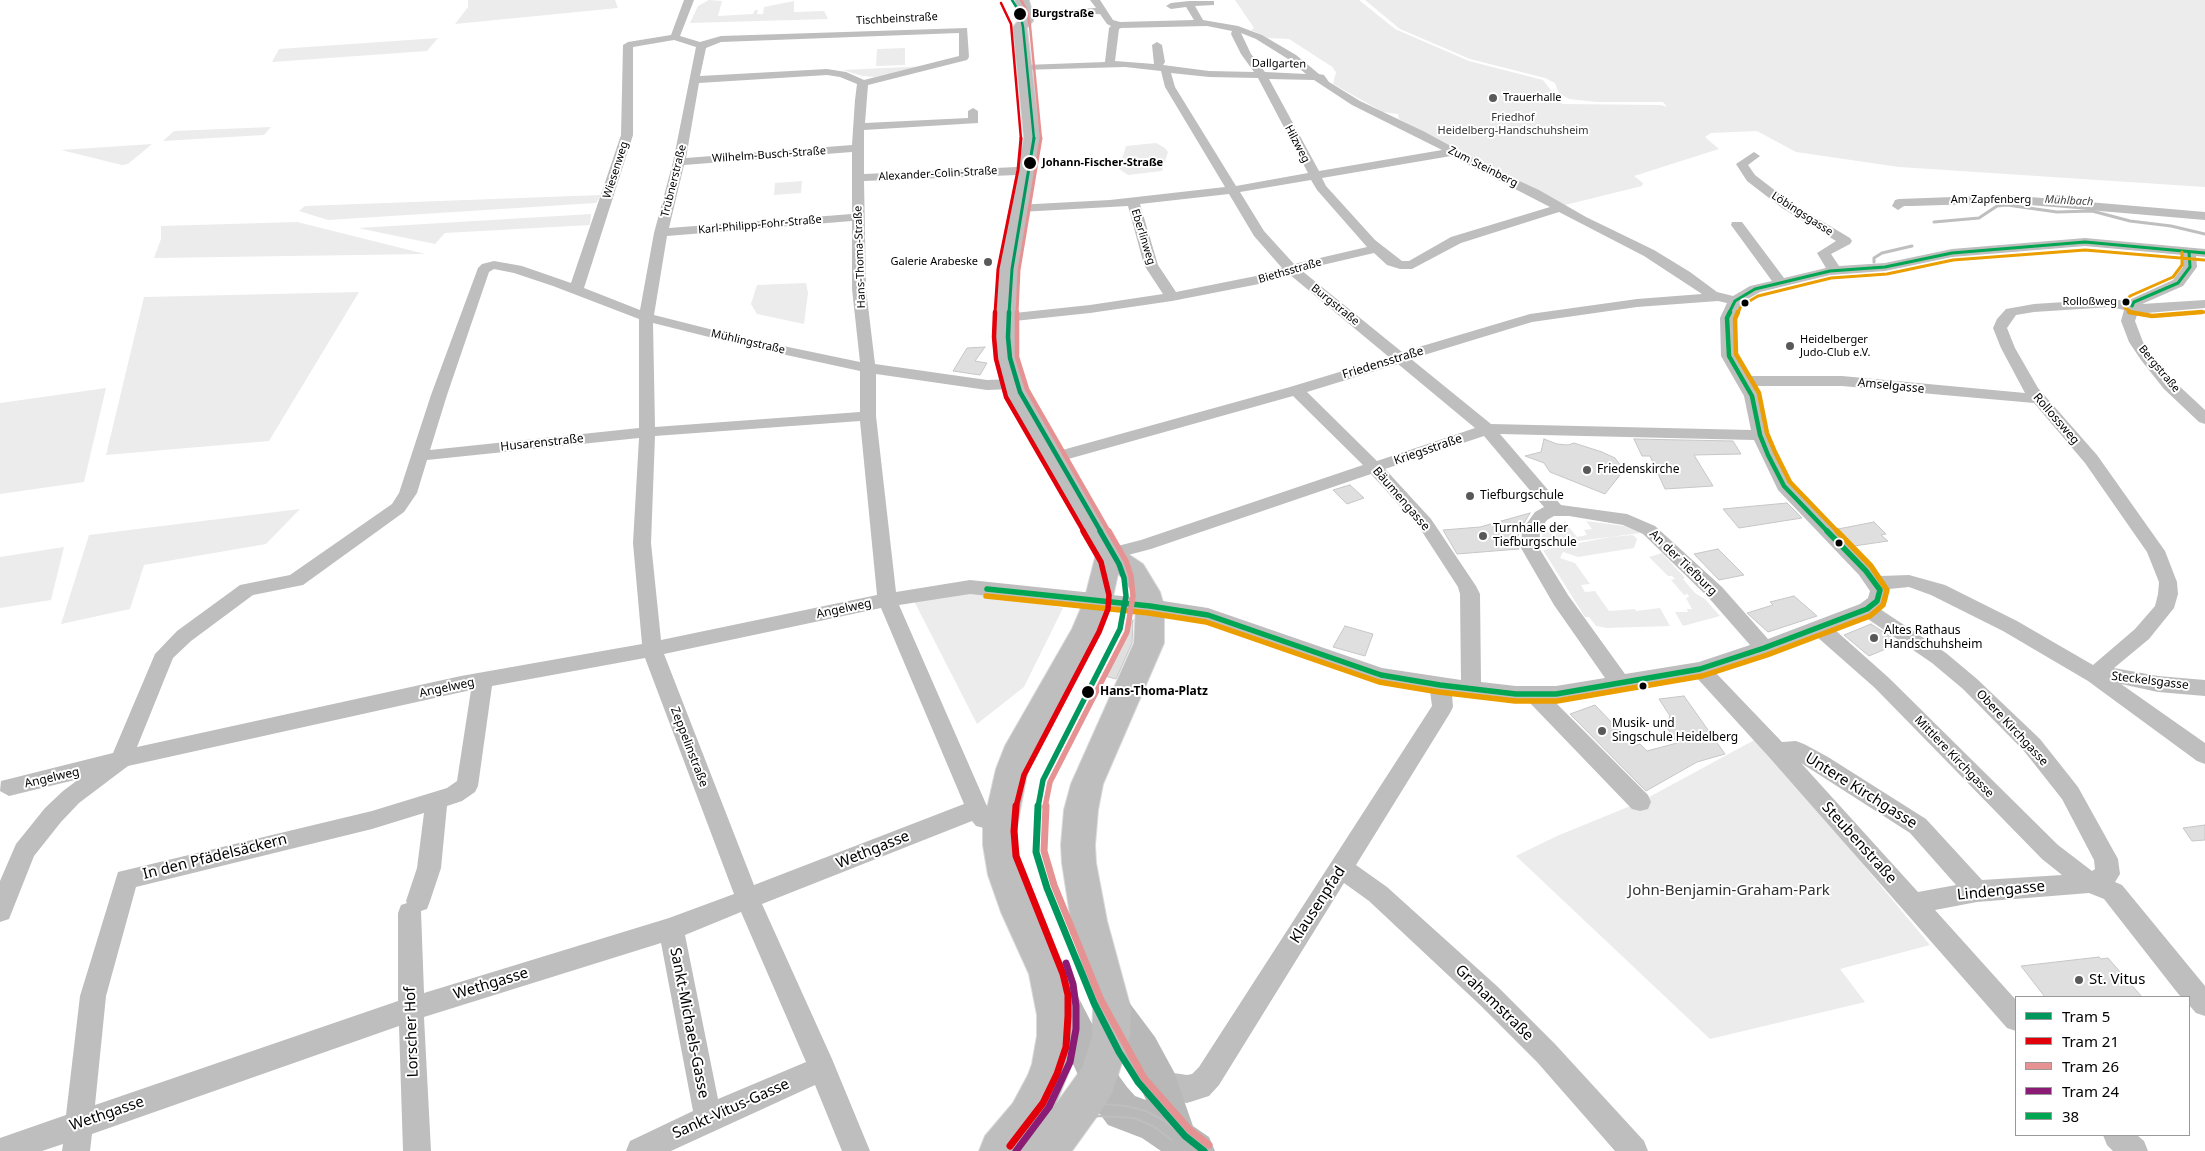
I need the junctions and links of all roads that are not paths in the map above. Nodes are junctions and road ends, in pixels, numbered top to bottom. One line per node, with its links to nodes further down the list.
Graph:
1 (1022, 0): 17 (main road)
2 (1095, 0): 7 (street)
3 (1216, 2): 5 (street)
4 (691, 3): 12 (street)
5 (1188, 4): 6 (street); 9 (street)
6 (1171, 6)
7 (1102, 11): 8 (street); 10 (street)
8 (1044, 13)
9 (1200, 23): 10 (street); 11 (street)
10 (1119, 25): 16 (street)
11 (1234, 25): 14 (street); 19 (street, Hilzweg)
12 (676, 37): 15 (street); 48 (street, Wiesenweg)
13 (1157, 45): 18 (street, Burgstraße)
14 (1274, 45): 20 (street, Dallgarten)
15 (700, 46): 21 (street, Trübnerstraße); 22 (street, Tischbeinstraße)
16 (1110, 64): 17 (street); 18 (street)
17 (1025, 68): 35 (main road)
18 (1161, 69): 19 (street, Dallgarten); 32 (street, Burgstraße)
19 (1261, 76): 20 (street, Dallgarten); 30 (street, Hilzweg)
20 (1316, 77): 26 (street, Zum Steinberg)
21 (694, 80): 22 (street); 28 (street, Trübnerstraße)
22 (863, 83): 24 (street, Hans-Thoma-Straße)
23 (973, 111): 24 (street)
24 (859, 128): 25 (street, Hans-Thoma-Straße)
25 (858, 148): 28 (street, Wilhelm-Busch-Straße); 31 (street, Hans-Thoma-Straße)
26 (1452, 152): 30 (street); 36 (street, Zum Steinberg)
27 (1754, 156): 46 (street, Löbingsgasse)
28 (680, 162): 40 (street, Trübnerstraße)
29 (1017, 171): 31 (street, Alexander-Colin-Straße)
30 (1315, 176): 32 (street); 41 (street, Hilzweg)
31 (858, 178): 38 (street, Hans-Thoma-Straße)
32 (1232, 190): 33 (street); 45 (street, Burgstraße)
33 (1133, 202): 35 (street); 49 (street, Eberlinweg)
34 (1898, 206): 37 (street, Am Zapfenberg)
35 (1020, 208): 55 (main road)
36 (1559, 208): 41 (street); 50 (street, Zum Steinberg)
37 (2205, 216)
38 (858, 217): 40 (street, Karl-Philipp-Fohr-Straße); 57 (street, Hans-Thoma-Straße)
39 (1737, 225): 47 (street)
40 (661, 233): 54 (street, Trübnerstraße)
41 (1376, 249): 45 (street, Biethsstraße)
42 (2205, 253): 43 (street)
43 (2190, 254): 44 (street); 46 (street); 53 (street)
44 (2205, 260)
45 (1292, 270): 49 (street, Biethsstraße); 56 (street, Burgstraße)
46 (1834, 270): 47 (street)
47 (1781, 283): 51 (street)
48 (576, 290): 54 (street, Mühlingstraße); 67 (street, Mühlingstraße)
49 (1172, 297): 55 (street, Biethsstraße)
50 (1717, 298): 51 (street, Zum Steinberg); 56 (street, Friedensstraße)
51 (1735, 301): 58 (street)
52 (2205, 304): 53 (street, Rollossweg)
53 (2132, 306): 61 (street, Rollossweg); 63 (street, Bergstraße)
54 (646, 317): 57 (street, Mühlingstraße); 65 (street, Zeppelinstraße)
55 (1005, 318): 59 (main road)
56 (1400, 358): 60 (street, Friedensstraße); 64 (street, Burgstraße)
57 (868, 368): 59 (street, Mühlingstraße); 62 (street, Hans-Thoma-Straße)
58 (1744, 381): 61 (street, Amselgasse); 66 (street)
59 (1013, 384): 68 (main road)
60 (1296, 390): 68 (street, Friedensstraße); 69 (street, Bäumengasse)
61 (2038, 399): 81 (street, Rollossweg)
62 (868, 416): 65 (street, Husarenstraße); 73 (street, Hans-Thoma-Straße)
63 (2205, 419)
64 (1487, 429): 66 (street, Kriegsstraße); 69 (street, Kriegsstraße); 70 (street, Burgstraße)
65 (647, 432): 67 (street, Husarenstraße); 79 (street, Zeppelinstraße)
66 (1760, 434): 72 (street)
67 (420, 456): 90 (street)
68 (1054, 458): 71 (main road)
69 (1375, 468): 71 (street, Kriegsstraße); 85 (street, Bäumengasse)
70 (1556, 510): 78 (street, An der Tiefburg); 83 (street)
71 (1109, 554): 74 (main road); 75 (main road)
72 (1876, 583): 76 (street); 81 (street)
73 (887, 600): 74 (street); 79 (street, Angelweg); 94 (street)
74 (1098, 600): 75 (street); 94 (main road)
75 (1150, 606): 84 (street); 107 (main road)
76 (1867, 610): 77 (street); 97 (street, Obere Kirchgasse)
77 (1820, 628): 78 (street); 97 (street, Mittlere Kirchgasse)
78 (1764, 648): 80 (street)
79 (652, 649): 82 (street, Angelweg); 99 (street, Zeppelinstraße)
80 (1700, 669): 83 (street); 88 (street, Steubenstraße)
81 (2095, 676): 86 (street, Steckelsgasse); 89 (street)
82 (483, 680): 90 (street, Angelweg); 92 (street, In den Pfädelsäckern)
83 (1620, 683): 87 (street)
84 (1440, 685): 85 (street); 95 (street, Klausenpfad)
85 (1471, 688): 87 (street)
86 (2205, 688)
87 (1536, 695): 93 (street)
88 (1777, 751): 98 (street, Untere Kirchgasse); 100 (street, Steubenstraße)
89 (2205, 755)
90 (121, 760): 91 (street, Angelweg); 102 (street)
91 (9, 788)
92 (438, 799): 96 (street, In den Pfädelsäckern); 101 (street, Lorscher Hof)
93 (1640, 802)
94 (988, 817): 99 (street, Wethgasse); 104 (main road)
95 (1342, 868): 111 (street, Klausenpfad); 125 (street, Grahamstraße)
96 (126, 879): 115 (street, In den Pfädelsäckern)
97 (2090, 883): 98 (street, Lindengasse); 105 (street)
98 (1977, 891): 100 (street, Lindengasse)
99 (748, 900): 103 (street, Wethgasse); 109 (street, Zeppelinstraße)
100 (1913, 904): 108 (street, Steubenstraße)
101 (414, 907): 106 (street, Lorscher Hof)
102 (0, 911)
103 (671, 929): 106 (street, Wethgasse); 113 (street, Sankt-Michaels-Gasse)
104 (1048, 974): 110 (main road); 123 (main road)
105 (2205, 1004)
106 (411, 1008): 115 (street, Wethgasse); 120 (street, Lorscher Hof)
107 (1112, 1009): 110 (main road); 111 (main road)
108 (2015, 1018)
109 (822, 1068): 113 (street, Sankt-Vitus-Gasse); 122 (street, Zeppelinstraße)
110 (1099, 1077): 112 (main road); 114 (main road)
111 (1160, 1084): 117 (main road)
112 (1122, 1111): 114 (main road); 117 (main road)
113 (708, 1118): 121 (street, Sankt-Vitus-Gasse)
114 (1070, 1119): 124 (main road)
115 (79, 1124): 118 (street, Wethgasse); 119 (street, In den Pfädelsäckern)
116 (2118, 1136): 126 (street)
117 (1186, 1145)
118 (2, 1151)
119 (76, 1151)
120 (417, 1151)
121 (640, 1151)
122 (856, 1151)
123 (1000, 1151)
124 (1046, 1151)
125 (1634, 1151)
126 (2134, 1151)

